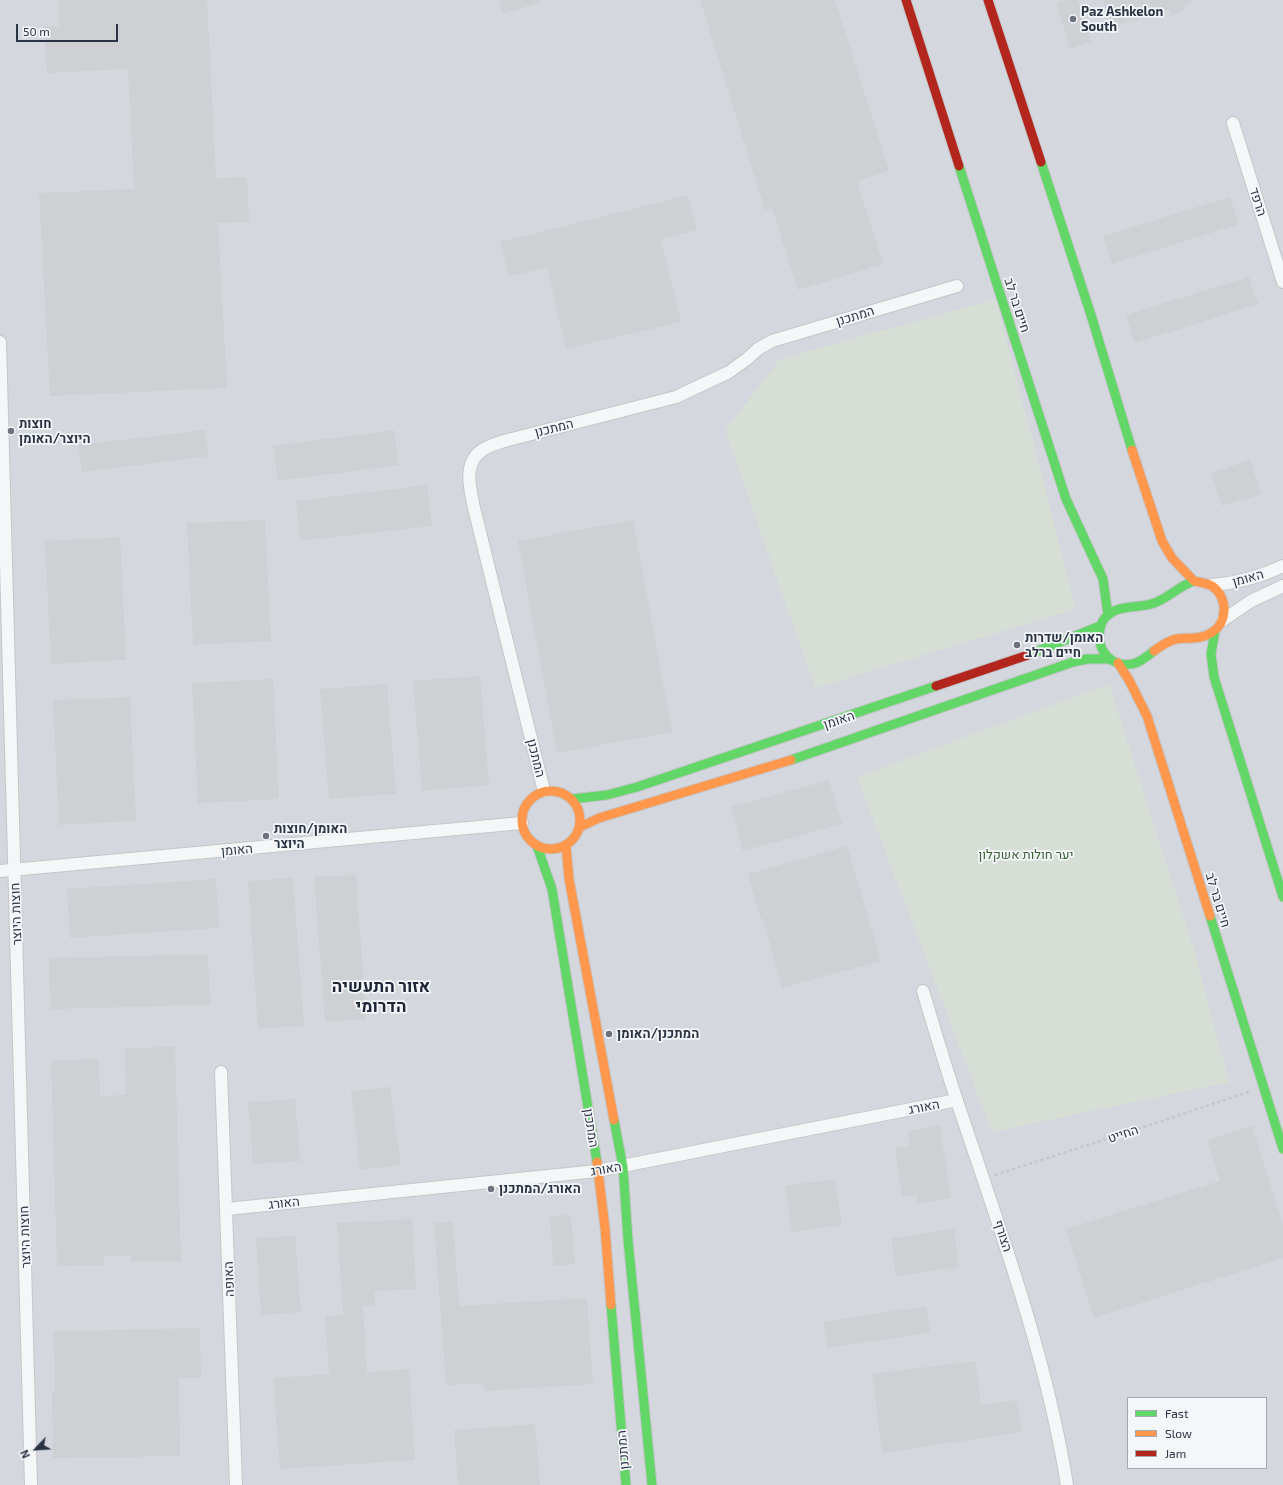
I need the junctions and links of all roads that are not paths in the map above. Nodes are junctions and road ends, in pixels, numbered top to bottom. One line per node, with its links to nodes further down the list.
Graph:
1 (906, 0): 11 (street, חיים בר לב)
2 (988, 0): 8 (street)
3 (1233, 122): 4 (street, הרפד)
4 (1283, 282)
5 (957, 286): 16 (street, המתכנן)
6 (0, 342): 22 (street, חוצות היוצר)
7 (1283, 566): 9 (street, האומן)
8 (1194, 581): 9 (street); 11 (street)
9 (1212, 585): 12 (street)
10 (1283, 586): 12 (street, האומן)
11 (1108, 615): 13 (street)
12 (1223, 620): 14 (street)
13 (1100, 626): 15 (street, חיים בר לב); 17 (street, האומן)
14 (1214, 631): 15 (street, האומן); 24 (street)
15 (1114, 661): 19 (street, האומן); 28 (street, חיים בר לב)
16 (544, 791): 17 (street); 18 (street)
17 (572, 799): 19 (street)
18 (522, 823): 20 (street); 22 (street, האומן)
19 (580, 827): 21 (street)
20 (537, 846): 21 (street); 30 (street, המתכנן)
21 (566, 846): 29 (street, המתכנן)
22 (14, 871): 23 (street, האומן); 32 (street, חוצות היוצר)
23 (0, 872)
24 (1283, 897)
25 (923, 991): 27 (street, הצורף)
26 (221, 1072): 31 (street, האופה)
27 (957, 1100): 29 (street, האורג); 36 (street, הצורף)
28 (1283, 1149)
29 (623, 1167): 30 (street, האורג); 35 (street, המתכנן)
30 (598, 1171): 31 (street, האורג); 34 (street, המתכנן)
31 (227, 1209): 33 (street, האופה)
32 (31, 1485)
33 (236, 1485)
34 (626, 1485)
35 (652, 1485)
36 (1067, 1485)

